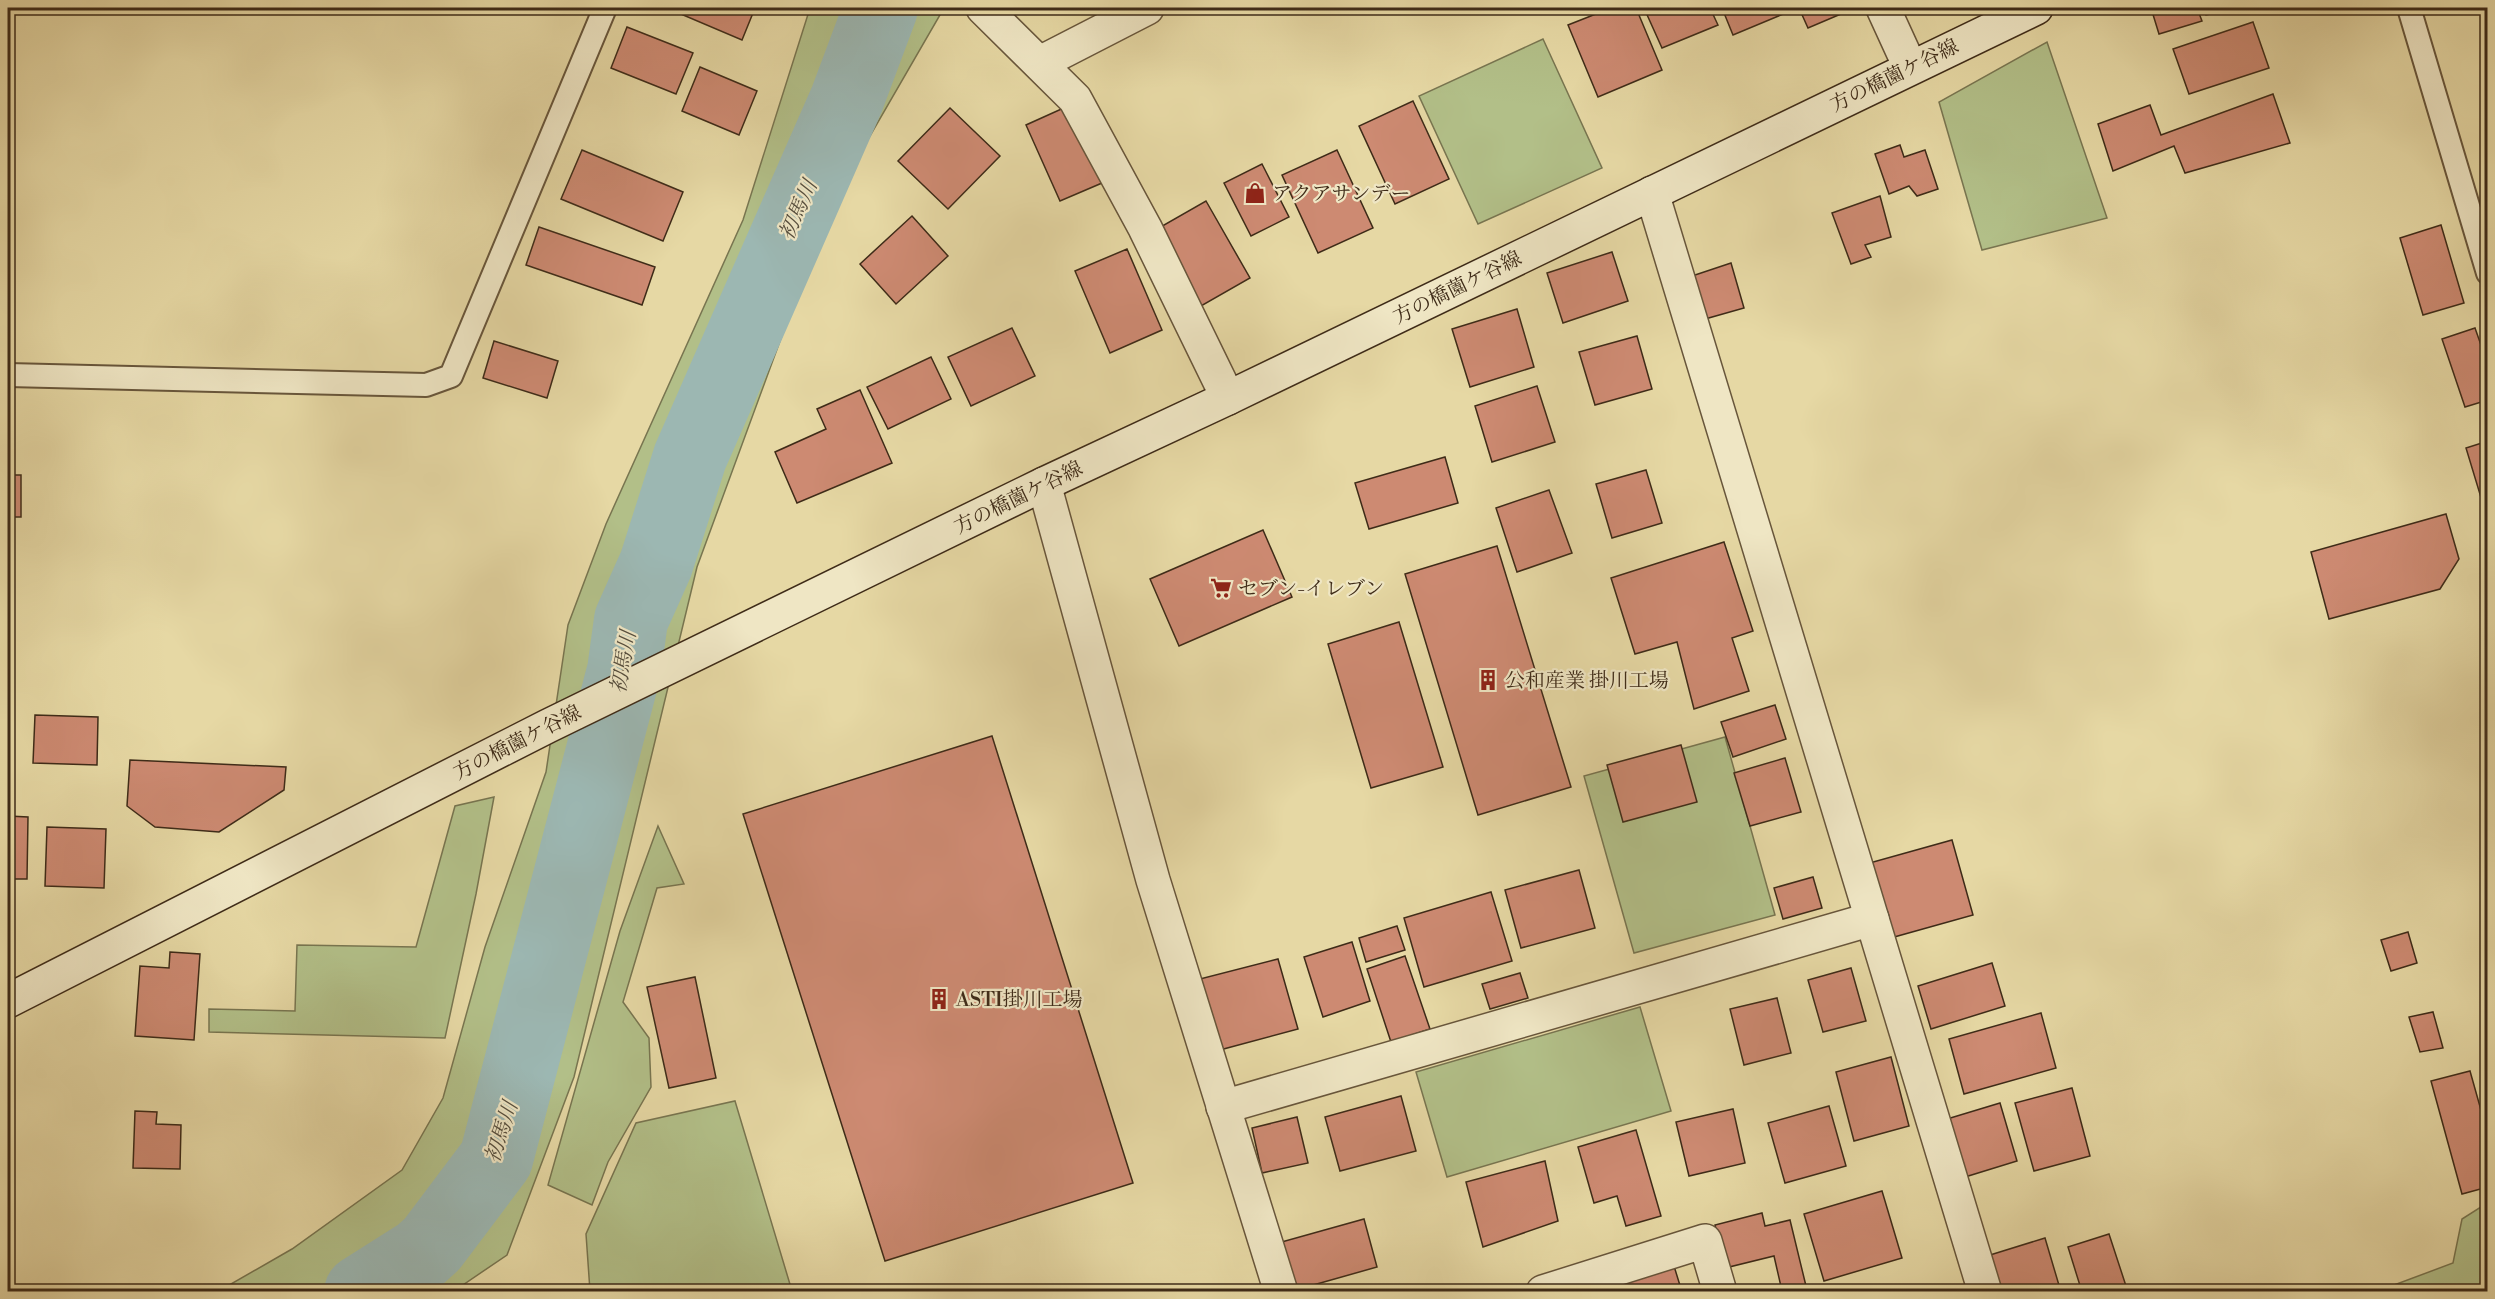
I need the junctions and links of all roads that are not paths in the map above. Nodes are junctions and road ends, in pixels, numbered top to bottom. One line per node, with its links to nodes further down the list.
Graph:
1 (605, 8): 11 (lane)
2 (983, 8): 7 (street)
3 (1147, 8): 7 (street)
4 (1883, 8): 8 (street)
5 (2036, 8): 8 (street, 方の橋薗ケ谷線)
6 (2409, 8): 10 (lane)
7 (1040, 63): 12 (street)
8 (1910, 67): 9 (street, 方の橋薗ケ谷線)
9 (1652, 193): 12 (street, 方の橋薗ケ谷線); 14 (street)
10 (2487, 273)
11 (8, 375)
12 (1228, 398): 13 (street, 方の橋薗ケ谷線)
13 (1044, 484): 15 (street, 方の橋薗ケ谷線); 16 (street)
14 (1872, 919): 16 (street); 20 (street)
15 (8, 1001)
16 (1223, 1107): 17 (street)
17 (1281, 1292)
18 (1543, 1292): 19 (street)
19 (1720, 1292)
20 (1985, 1292)

